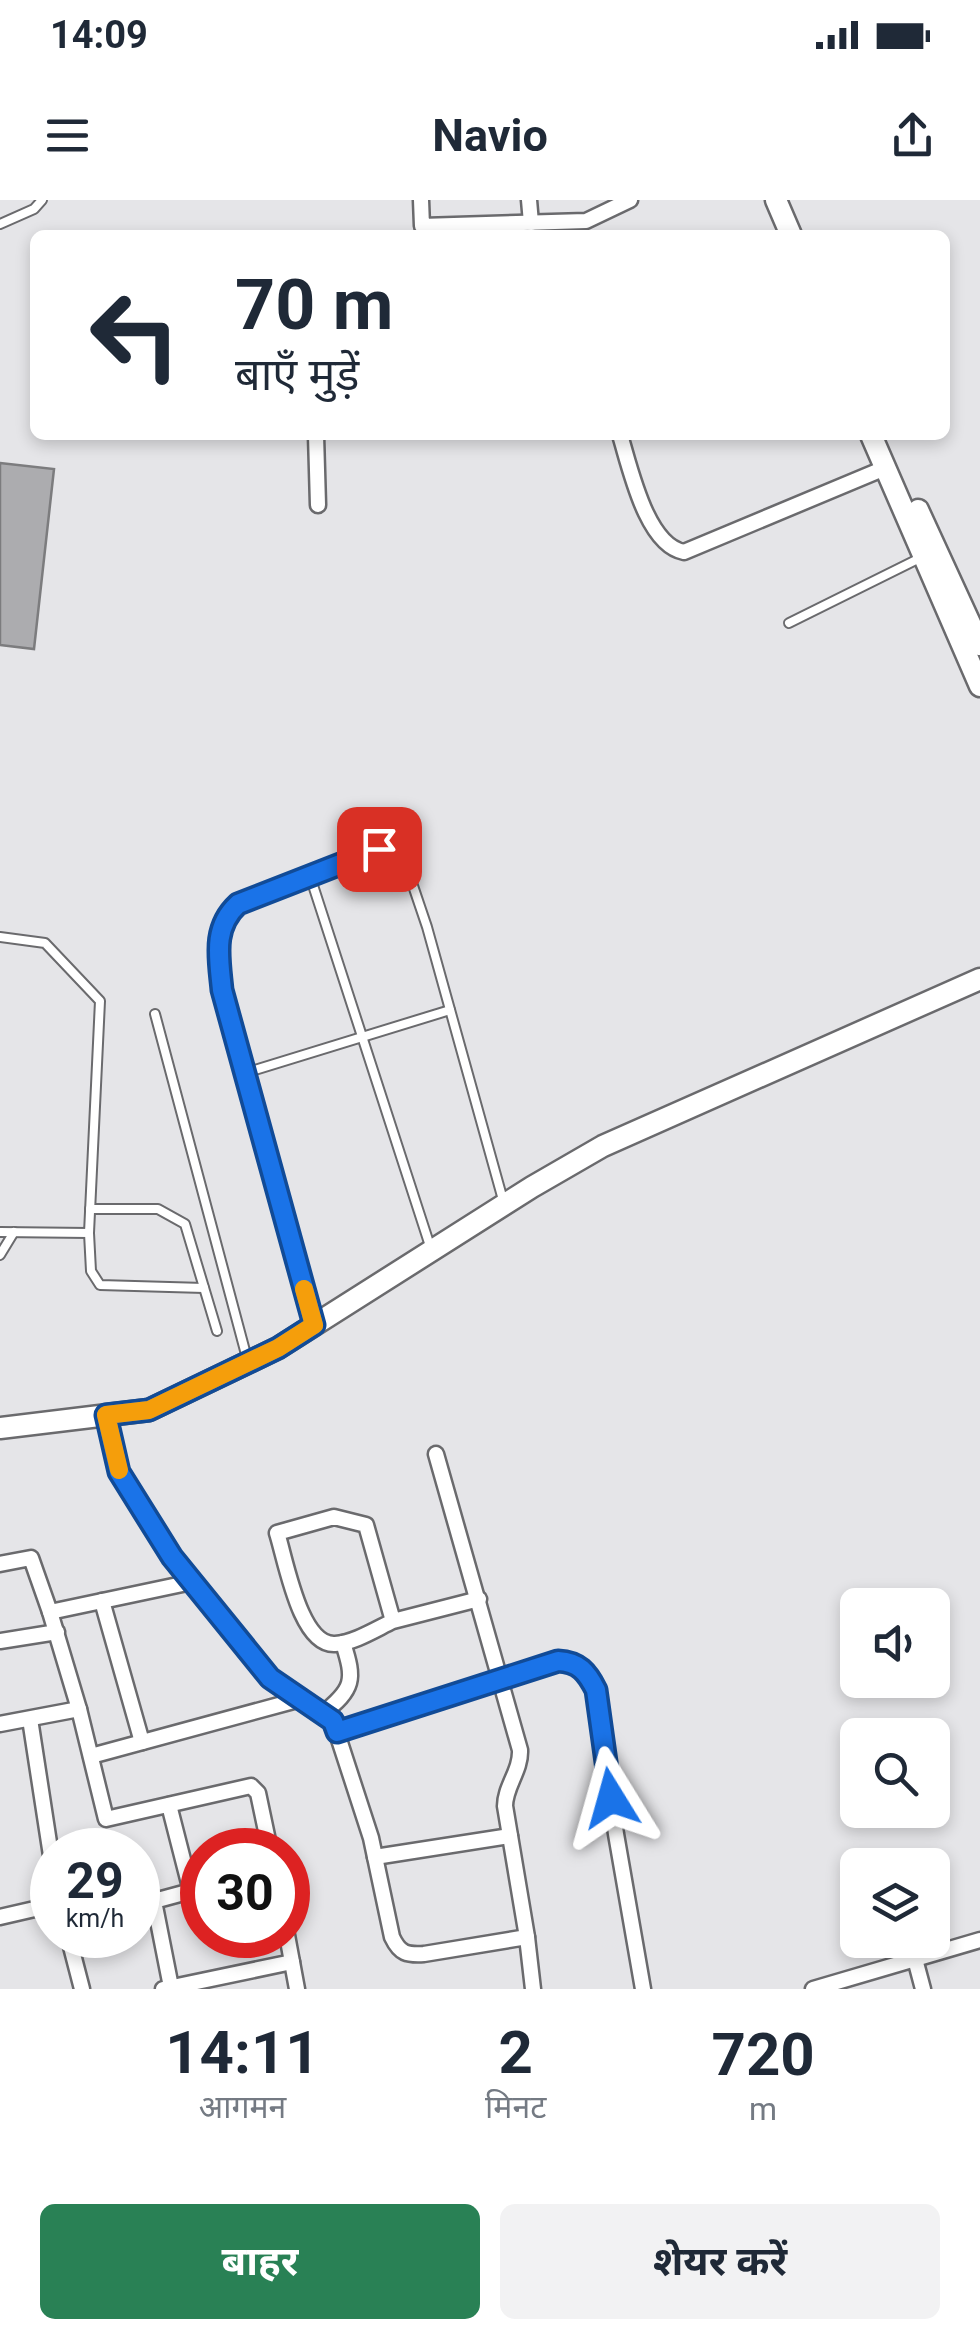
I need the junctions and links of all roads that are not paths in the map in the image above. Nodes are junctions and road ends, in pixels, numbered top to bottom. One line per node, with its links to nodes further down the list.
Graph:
1 (42, 200): 8 (lane)
2 (421, 200): 10 (street)
3 (529, 200): 7 (street)
4 (630, 200): 9 (street)
5 (764, 200): 12 (street)
6 (776, 200): 13 (street)
7 (532, 223): 9 (street); 11 (street)
8 (0, 224)
9 (586, 228)
10 (422, 230)
11 (436, 230)
12 (778, 230)
13 (789, 230)
14 (316, 440): 19 (street)
15 (622, 440): 18 (street)
16 (873, 440): 18 (street)
17 (886, 440): 22 (street)
18 (885, 468): 20 (street)
19 (318, 505)
20 (924, 556): 21 (lane); 23 (street)
21 (789, 623)
22 (980, 645)
23 (980, 686)
24 (310, 876): 27 (lane); 29 (lane); 30 (lane)
25 (0, 937): 32 (lane)
26 (980, 979): 31 (street)
27 (450, 1010): 29 (lane); 31 (lane)
28 (155, 1014): 41 (lane)
29 (363, 1037): 30 (lane); 36 (lane)
30 (244, 1073): 39 (lane)
31 (504, 1204): 36 (street)
32 (90, 1209): 35 (lane); 38 (lane)
33 (0, 1232): 34 (lane)
34 (14, 1232): 35 (lane); 37 (lane)
35 (88, 1233): 38 (lane)
36 (432, 1250): 39 (street)
37 (0, 1255)
38 (204, 1288): 40 (lane)
39 (314, 1325): 41 (street)
40 (216, 1331)
41 (248, 1362): 42 (street)
42 (106, 1415): 43 (street); 46 (street)
43 (0, 1428)
44 (436, 1454): 47 (street)
45 (0, 1564): 49 (street)
46 (192, 1582): 48 (street); 55 (street)
47 (479, 1599): 50 (street); 54 (street)
48 (102, 1601): 49 (street); 61 (street)
49 (50, 1612): 51 (street)
50 (393, 1621): 53 (street); 53 (street)
51 (58, 1632): 52 (street); 56 (street)
52 (0, 1641)
53 (342, 1642): 57 (street)
54 (501, 1682): 60 (street); 66 (street); 83 (street)
55 (301, 1699): 57 (street); 61 (street)
56 (79, 1709): 58 (street); 62 (street)
57 (322, 1714): 60 (street)
58 (30, 1719): 59 (street); 64 (street)
59 (0, 1724)
60 (337, 1732): 68 (street)
61 (142, 1742): 62 (street)
62 (90, 1756): 63 (street)
63 (168, 1805): 65 (street); 67 (street)
64 (47, 1828)
65 (265, 1828)
66 (510, 1836): 68 (street); 71 (street)
67 (180, 1840)
68 (374, 1858): 71 (street)
69 (30, 1910): 70 (street)
70 (0, 1917)
71 (526, 1936): 82 (street)
72 (980, 1940): 76 (street)
73 (160, 1941): 79 (street)
74 (74, 1958): 80 (street)
75 (291, 1958): 77 (street)
76 (915, 1959): 84 (street); 85 (street)
77 (292, 1962): 78 (street); 81 (street)
78 (217, 1983): 79 (street)
79 (167, 1988)
80 (82, 1989)
81 (297, 1989)
82 (533, 1989)
83 (643, 1989)
84 (817, 1989)
85 (923, 1989)

